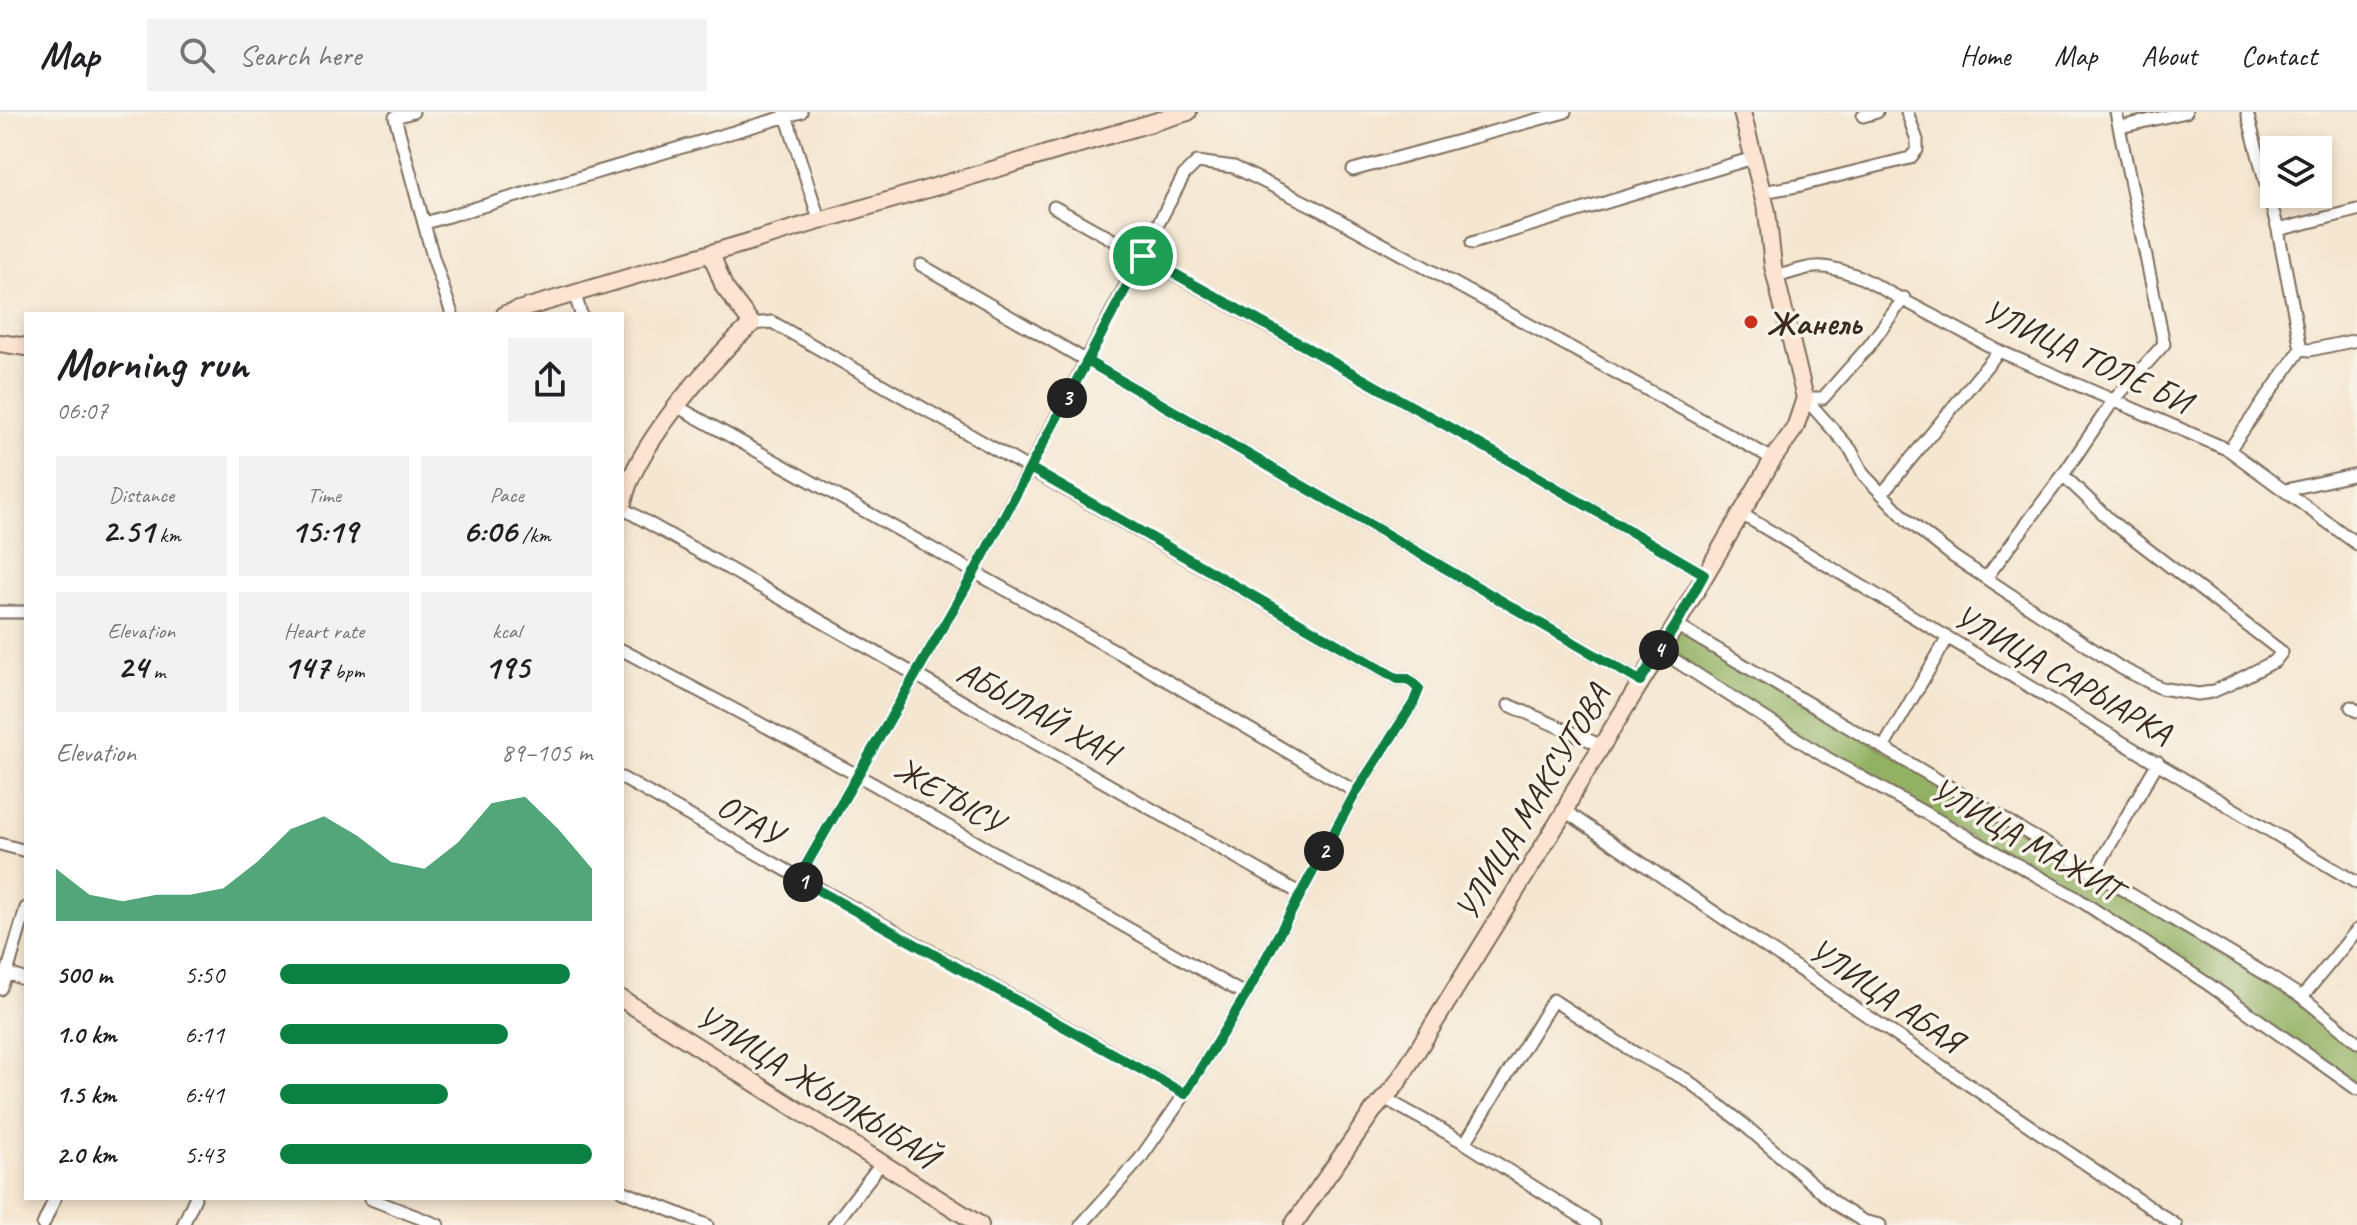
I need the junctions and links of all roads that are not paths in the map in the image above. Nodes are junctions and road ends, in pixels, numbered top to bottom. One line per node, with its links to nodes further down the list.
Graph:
1 (413, 112): 21 (street)
2 (801, 112): 11 (street)
3 (1188, 112): 13 (street)
4 (1565, 112): 16 (street)
5 (1742, 112): 15 (street)
6 (1877, 112): 12 (street)
7 (1907, 112): 17 (street)
8 (2116, 112): 14 (street)
9 (2186, 112): 14 (street)
10 (2247, 112): 22 (street)
11 (786, 114): 20 (street); 21 (street)
12 (1863, 116)
13 (1149, 118): 20 (street)
14 (2120, 127): 41 (street)
15 (1753, 158): 17 (street); 23 (street)
16 (1353, 170)
17 (1762, 192): 27 (street)
18 (1054, 207): 25 (street)
19 (2357, 210): 22 (street)
20 (819, 219): 24 (street)
21 (425, 223): 30 (street)
22 (2278, 230): 37 (street)
23 (1472, 243)
24 (711, 253): 28 (street); 33 (street)
25 (1143, 256): 39 (street); 44 (street); 55 (street)
26 (921, 265): 39 (street)
27 (1776, 277): 29 (street, УЛИЦА ТОЛЕ БИ); 40 (street)
28 (574, 292): 31 (street); 32 (street)
29 (1904, 298): 38 (street, УЛИЦА ТОЛЕ БИ); 40 (street)
30 (451, 312)
31 (511, 312)
32 (580, 312)
33 (752, 324): 42 (street); 45 (street)
34 (2357, 340): 37 (street)
35 (0, 343): 36 (street)
36 (24, 347)
37 (2301, 349): 43 (street)
38 (1999, 351): 41 (street, УЛИЦА ТОЛЕ БИ); 49 (street)
39 (1087, 361): 45 (street); 64 (street)
40 (1805, 398): 44 (street, УЛИЦА МАКСУТОВА); 49 (street)
41 (2113, 401): 43 (street, УЛИЦА ТОЛЕ БИ); 47 (street)
42 (678, 407): 50 (street); 54 (street)
43 (2229, 450): 48 (street, УЛИЦА ТОЛЕ БИ)
44 (1773, 459): 52 (street, УЛИЦА МАКСУТОВА)
45 (1030, 468): 54 (street); 71 (street)
46 (2357, 474): 48 (street)
47 (2063, 475): 56 (street); 56 (street)
48 (2286, 490): 53 (street, УЛИЦА ТОЛЕ БИ)
49 (1882, 494): 56 (street)
50 (624, 501)
51 (624, 508): 63 (street, АБЫЛАЙ ХАН)
52 (1740, 513): 55 (street, УЛИЦА МАКСУТОВА); 60 (street, УЛИЦА САРЫАРКА)
53 (2357, 544)
54 (974, 573): 63 (street); 71 (street)
55 (1704, 574): 59 (street, УЛИЦА МАКСУТОВА)
56 (1986, 578)
57 (0, 612): 58 (street)
58 (24, 612)
59 (1676, 625): 61 (street, УЛИЦА МАКСУТОВА); 67 (street)
60 (1947, 639): 67 (street); 68 (street, УЛИЦА САРЫАРКА)
61 (1659, 650): 64 (street, УЛИЦА МАКСУТОВА); 88 (street, УЛИЦА МАЖИТ)
62 (624, 651): 69 (street, ЖЕТЫСУ)
63 (915, 675): 69 (street); 78 (street, АБЫЛАЙ ХАН)
64 (1640, 681): 66 (street, УЛИЦА МАКСУТОВА)
65 (1509, 705): 66 (street)
66 (1600, 745): 72 (street, УЛИЦА МАКСУТОВА)
67 (1883, 748): 75 (street)
68 (2158, 762): 75 (street); 77 (street, УЛИЦА САРЫАРКА)
69 (859, 776): 76 (street); 84 (street, ЖЕТЫСУ)
70 (624, 779): 76 (street, ОТАУ)
71 (1356, 792): 78 (street)
72 (1565, 811): 90 (street, УЛИЦА МАКСУТОВА); 97 (street, УЛИЦА АБАЯ)
73 (0, 844): 74 (street)
74 (24, 850)
75 (2095, 871): 85 (street)
76 (798, 879): 89 (street, ОТАУ)
77 (2357, 883)
78 (1301, 894): 84 (street)
79 (24, 915): 81 (street)
80 (2357, 930): 85 (street)
81 (7, 973): 82 (street); 83 (street)
82 (24, 979)
83 (0, 989)
84 (1246, 995): 89 (street)
85 (2302, 997): 87 (street)
86 (624, 1000): 92 (street, УЛИЦА ЖЫЛКЫБАЙ)
87 (2357, 1042)
88 (2357, 1089)
89 (1185, 1094): 104 (street)
90 (1384, 1098): 91 (street); 105 (street, УЛИЦА МАКСУТОВА)
91 (1465, 1143): 106 (street); 107 (street)
92 (882, 1162): 102 (street); 103 (street, УЛИЦА ЖЫЛКЫБАЙ)
93 (624, 1192): 101 (street)
94 (54, 1200): 98 (street)
95 (194, 1200): 99 (street)
96 (374, 1200): 100 (street)
97 (2162, 1221): 108 (street, УЛИЦА АБАЯ)
98 (43, 1225)
99 (183, 1225)
100 (438, 1225)
101 (707, 1225)
102 (834, 1225)
103 (980, 1225)
104 (1081, 1225)
105 (1293, 1225)
106 (1594, 1225)
107 (1880, 1225)
108 (2176, 1225)

